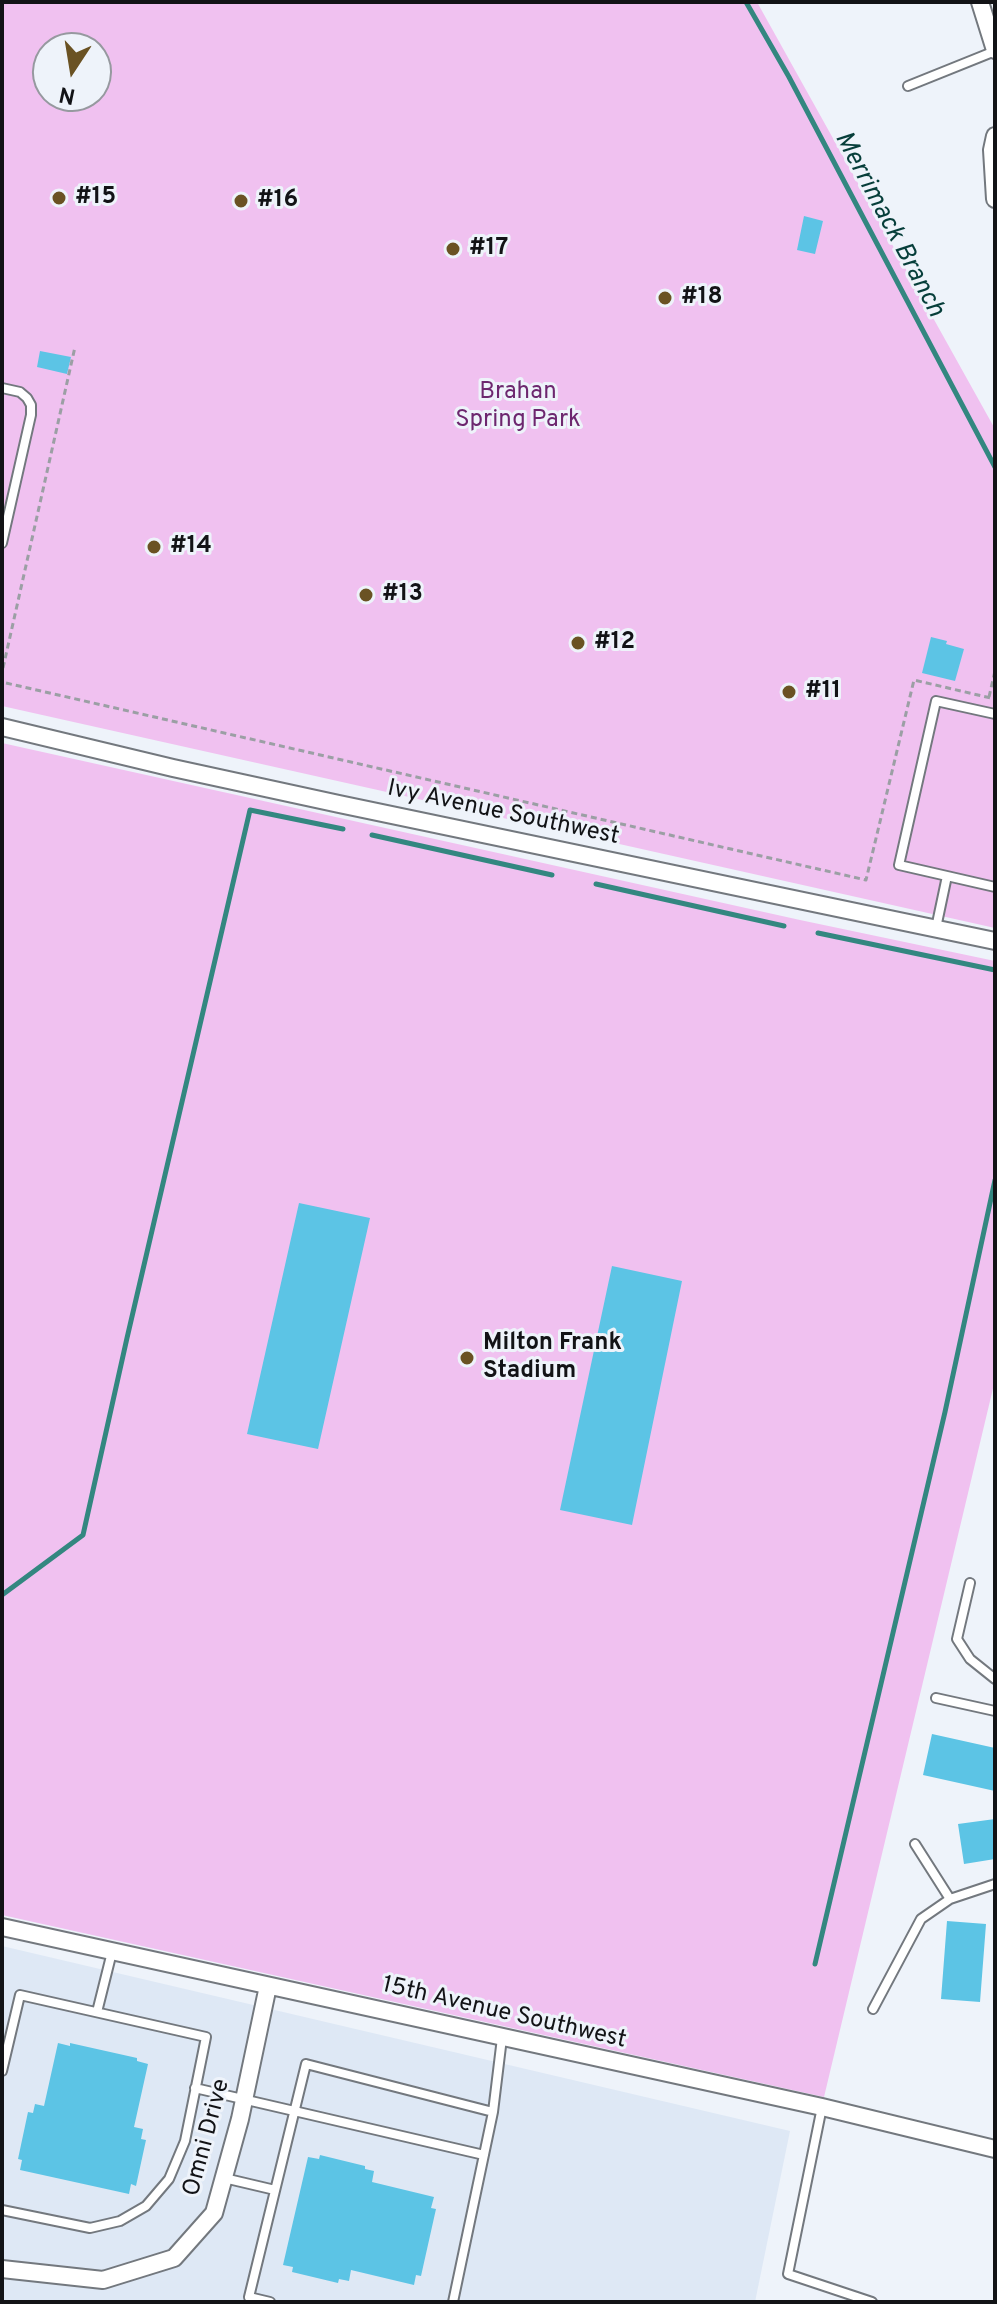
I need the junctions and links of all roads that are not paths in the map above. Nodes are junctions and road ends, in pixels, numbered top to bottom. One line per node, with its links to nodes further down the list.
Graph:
1 (980, 2): 2 (street)
2 (995, 51): 3 (lane)
3 (908, 86)
4 (995, 136): 5 (street)
5 (995, 199)
6 (2, 388): 7 (lane)
7 (2, 543)
8 (995, 714): 10 (lane)
9 (2, 727): 12 (street, Ivy Avenue Southwest)
10 (947, 876): 11 (lane); 12 (lane)
11 (995, 887)
12 (936, 929): 13 (street, Ivy Avenue Southwest)
13 (995, 941)
14 (970, 1583): 15 (lane)
15 (995, 1679)
16 (936, 1698): 17 (lane)
17 (995, 1711)
18 (915, 1844): 20 (lane)
19 (995, 1884): 20 (lane)
20 (950, 1899): 24 (lane)
21 (2, 1927): 22 (street, 15th Avenue Southwest)
22 (112, 1952): 23 (street, 15th Avenue Southwest); 25 (lane)
23 (268, 1986): 26 (street, 15th Avenue Southwest); 29 (street, Omni Drive)
24 (873, 2009)
25 (97, 2012): 27 (lane); 28 (lane)
26 (502, 2038): 30 (street, 15th Avenue Southwest); 32 (lane)
27 (2, 2071)
28 (195, 2088): 29 (lane); 37 (lane)
29 (244, 2099): 31 (lane); 35 (street, Omni Drive)
30 (822, 2107): 33 (street, 15th Avenue Southwest); 41 (lane)
31 (294, 2110): 32 (lane); 34 (lane); 36 (lane)
32 (493, 2112): 34 (lane)
33 (995, 2149)
34 (484, 2155): 40 (lane)
35 (224, 2178): 36 (lane); 38 (street, Omni Drive)
36 (275, 2190): 39 (lane)
37 (2, 2210)
38 (2, 2269)
39 (270, 2302)
40 (453, 2302)
41 (872, 2302)

